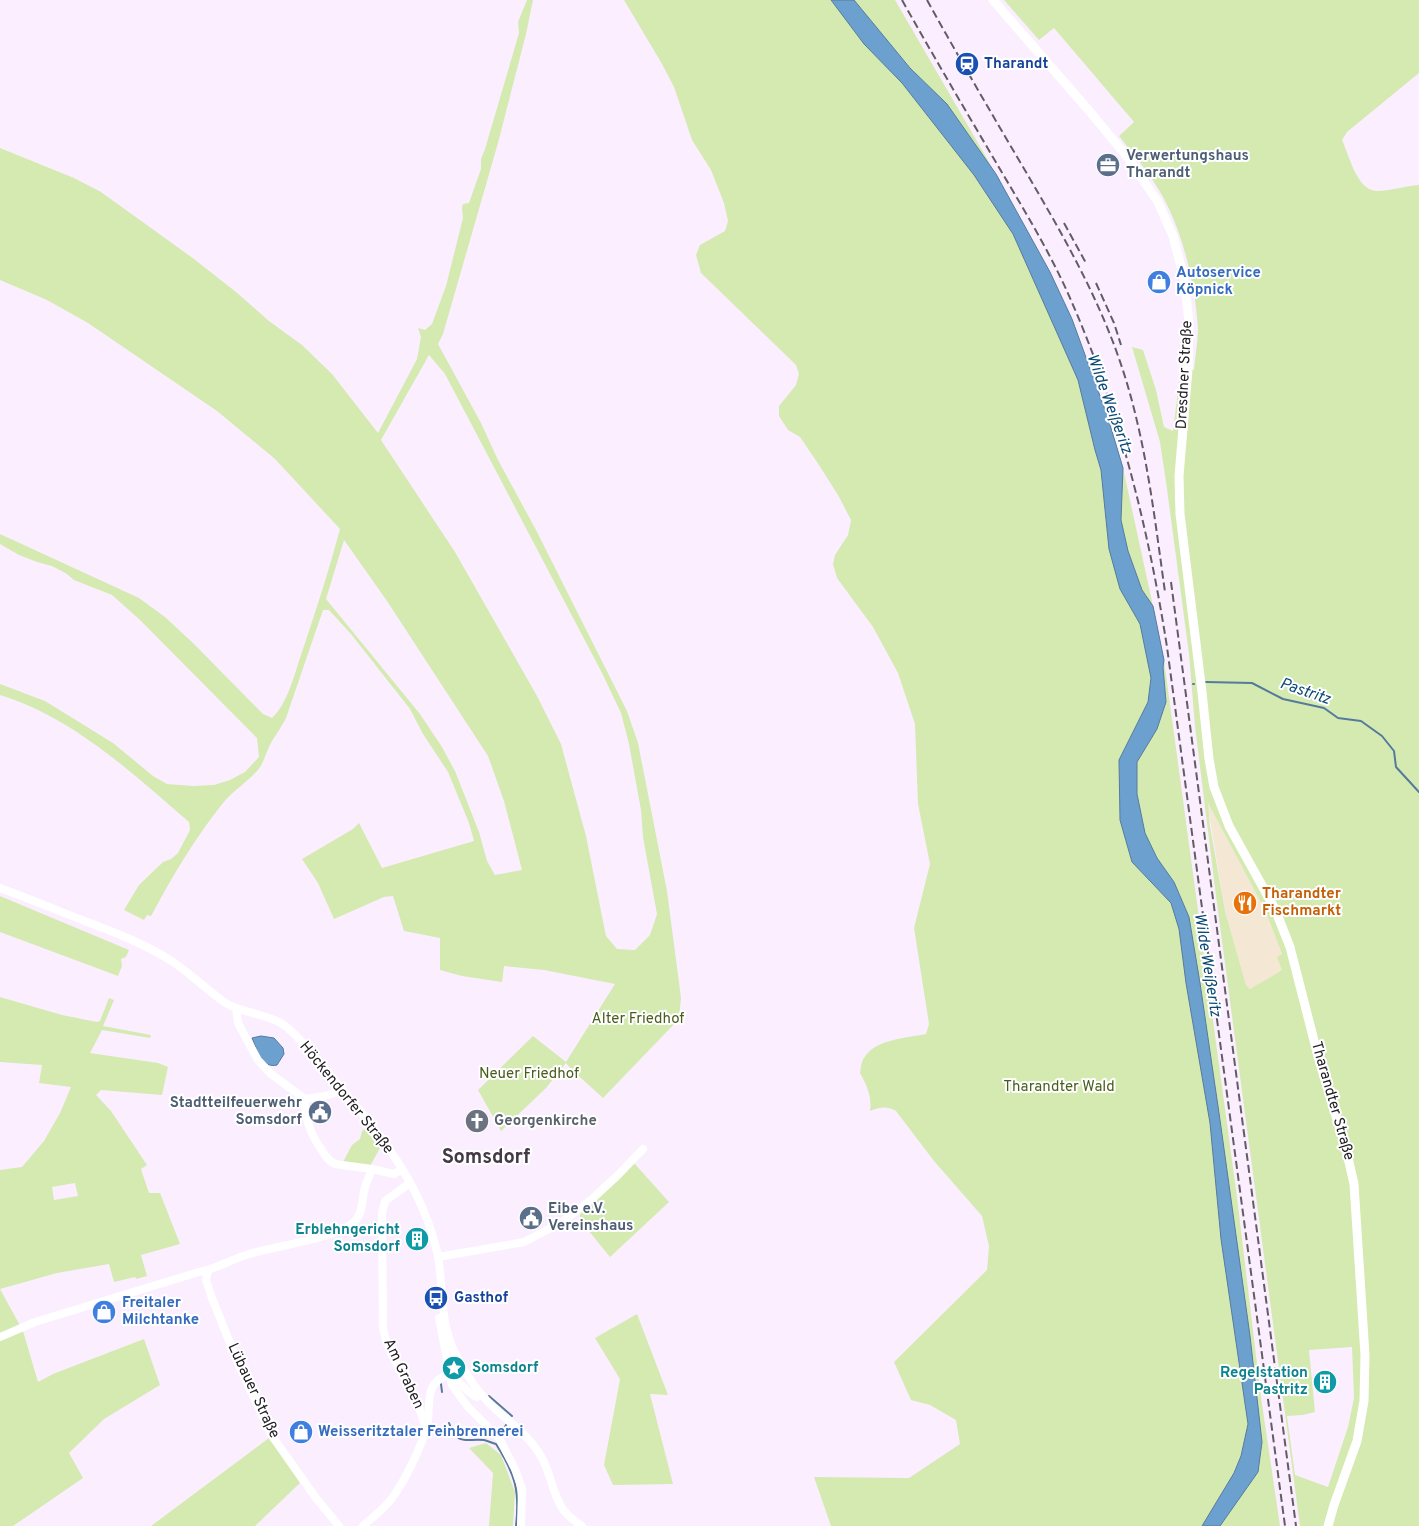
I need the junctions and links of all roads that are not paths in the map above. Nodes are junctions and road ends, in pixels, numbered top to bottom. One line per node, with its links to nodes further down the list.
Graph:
1 (993, 0): 2 (main road, Dresdner Straße)
2 (1202, 692): 22 (main road, Tharandter Straße)
3 (0, 888): 4 (street, Höckendorfer Straße)
4 (236, 1008): 5 (street, Höckendorfer Straße); 6 (street)
5 (343, 1090): 6 (street); 9 (street, Höckendorfer Straße)
6 (305, 1099): 8 (street)
7 (643, 1149): 11 (street)
8 (372, 1169): 9 (street); 12 (street)
9 (402, 1170): 10 (street, Höckendorfer Straße)
10 (410, 1183): 11 (street, Höckendorfer Straße); 17 (street, Am Graben)
11 (438, 1258): 16 (street, Höckendorfer Straße)
12 (208, 1271): 14 (street); 18 (street, Lübauer Straße)
13 (439, 1318): 15 (street)
14 (0, 1337)
15 (450, 1374): 16 (street); 17 (street); 20 (street)
16 (480, 1394): 21 (street, Höckendorfer Straße)
17 (426, 1428): 19 (street)
18 (338, 1526)
19 (362, 1526)
20 (521, 1526)
21 (582, 1526)
22 (1328, 1526)

